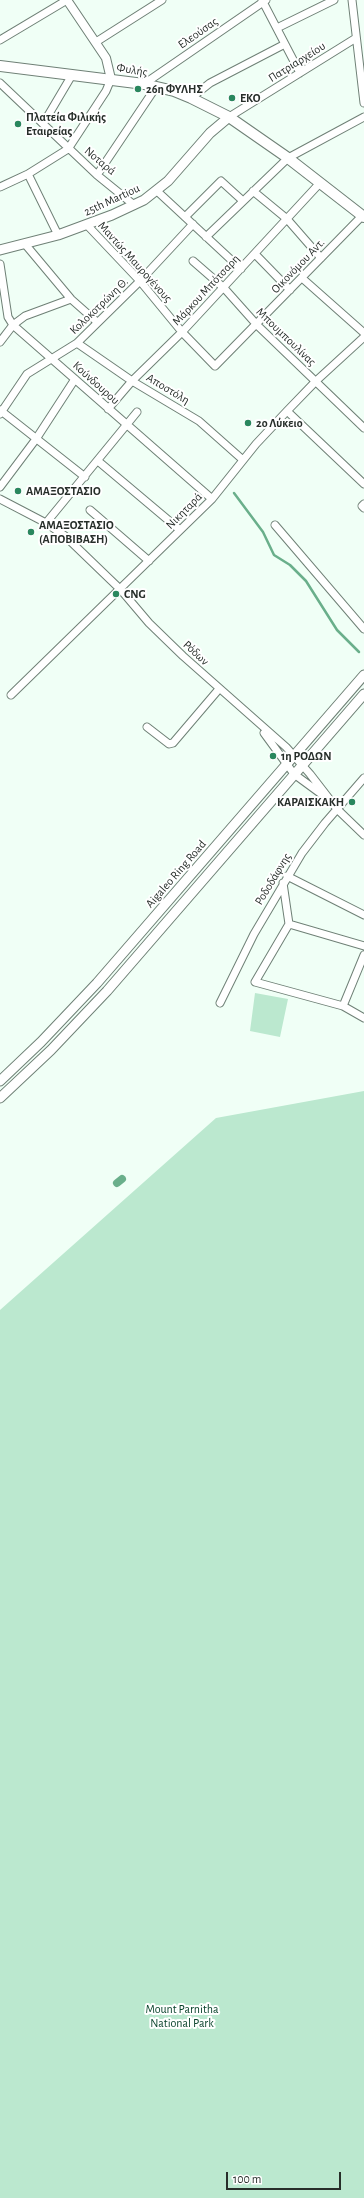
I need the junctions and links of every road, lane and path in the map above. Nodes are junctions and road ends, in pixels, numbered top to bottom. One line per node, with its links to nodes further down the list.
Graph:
1 (67, 0): 8 (street); 9 (street)
2 (162, 0): 9 (street)
3 (334, 0): 6 (street)
4 (263, 1): 6 (street); 15 (street, Ελεούσας)
5 (350, 2): 7 (street)
6 (277, 28): 10 (street)
7 (356, 38): 12 (street, Πατριαρχείου); 19 (street)
8 (0, 40)
9 (96, 42): 14 (street)
10 (285, 44): 12 (street); 18 (street)
11 (0, 66): 13 (main road, Φυλής)
12 (300, 73): 20 (street, Πατριαρχείου)
13 (72, 76): 14 (main road, Φυλής); 22 (street)
14 (110, 79): 15 (main road, Φυλής); 23 (street)
15 (144, 84): 16 (main road, Φυλής)
16 (156, 87): 18 (main road, Φυλής); 26 (street)
17 (1, 88): 22 (street, Νοταρά)
18 (191, 98): 20 (main road, Φυλής)
19 (364, 103)
20 (229, 117): 24 (main road, Φυλής); 29 (main road, 25th Martiou)
21 (364, 118): 24 (street)
22 (43, 124): 23 (street, Νοταρά)
23 (68, 149): 25 (street); 26 (street, Νοταρά)
24 (288, 158): 27 (main road, Φυλής); 30 (street)
25 (28, 174): 28 (street); 38 (street)
26 (97, 175): 32 (street, Νοταρά)
27 (319, 184): 34 (main road, Φυλής); 35 (street, Μάρκου Μπότσαρη)
28 (0, 187)
29 (157, 191): 32 (main road, 25th Martiou); 33 (street)
30 (253, 191): 31 (street); 35 (street)
31 (243, 201): 33 (street); 39 (street)
32 (134, 205): 37 (main road, 25th Martiou)
33 (185, 217): 36 (street)
34 (363, 217): 43 (street, Οικονόμου Αντ.)
35 (287, 219): 42 (street, Μάρκου Μπότσαρη); 43 (street)
36 (193, 224): 39 (street); 48 (street, Κολοκοτρώνη Θ.)
37 (87, 225): 38 (main road, 25th Martiou); 48 (street, Μαντώς Μαυρογένους)
38 (58, 235): 40 (main road, 25th Martiou)
39 (206, 237): 46 (street)
40 (25, 244): 41 (main road, 25th Martiou); 51 (street)
41 (0, 250)
42 (255, 254): 46 (street, Μάρκου Μπότσαρη); 50 (street)
43 (321, 258): 47 (street, Οικονόμου Αντ.)
44 (193, 261): 49 (street, Μπουμπουλίνας)
45 (0, 264): 53 (street)
46 (241, 269): 49 (street, Μάρκου Μπότσαρη)
47 (302, 278): 50 (street, Οικονόμου Αντ.); 56 (street)
48 (140, 281): 52 (street, Κολοκοτρώνη Θ.); 55 (street, Μαντώς Μαυρογένους)
49 (224, 288): 54 (street, Μπουμπουλίνας); 55 (street, Μάρκου Μπότσαρη)
50 (290, 290): 54 (street, Οικονόμου Αντ.)
51 (71, 299): 52 (street); 53 (street)
52 (97, 322): 59 (street, Κολοκοτρώνη Θ.)
53 (13, 325): 58 (street); 60 (street, Κούνδουρου)
54 (257, 325): 61 (street, Οικονόμου Αντ.); 64 (street, Μπουμπουλίνας)
55 (182, 332): 61 (street, Μαντώς Μαυρογένους); 63 (street, Μάρκου Μπότσαρη)
56 (364, 333)
57 (364, 337): 64 (street, Νικηταρά)
58 (0, 342)
59 (77, 343): 60 (street, Κολοκοτρώνη Θ.); 63 (street, Αποστόλη)
60 (51, 357): 62 (street, Κούνδουρου); 67 (street, Κολοκοτρώνη Θ.)
61 (215, 366)
62 (75, 379): 65 (street, Κούνδουρου); 71 (street)
63 (132, 381): 65 (street, Μάρκου Μπότσαρη); 72 (street, Αποστόλη)
64 (316, 381): 66 (street, Νικηταρά); 70 (street, Μπουμπουλίνας)
65 (108, 409): 69 (street, Κούνδουρου)
66 (287, 411): 72 (street, Νικηταρά); 75 (street)
67 (1, 412): 71 (street)
68 (137, 412): 69 (street)
69 (127, 426): 73 (street); 78 (street, Κούνδουρου)
70 (364, 428)
71 (36, 439): 74 (street); 76 (street)
72 (243, 460): 78 (street, Νικηταρά)
73 (98, 461): 74 (street); 82 (street)
74 (85, 478): 80 (street)
75 (364, 484)
76 (0, 487)
77 (0, 499): 80 (street, Ρόδων)
78 (212, 499): 82 (street, Νικηταρά)
79 (90, 510): 83 (street)
80 (46, 523): 84 (street, Ρόδων)
81 (276, 525): 85 (street)
82 (180, 530): 83 (street, Νικηταρά)
83 (149, 561): 84 (street, Νικηταρά)
84 (121, 590): 87 (street, Ρόδων); 89 (street, Νικηταρά)
85 (364, 629)
86 (364, 675): 92 (main road, Aigaleo Ring Road)
87 (220, 690): 90 (street); 91 (street, Ρόδων)
88 (364, 694): 94 (main road, Aigaleo Ring Road)
89 (12, 695)
90 (147, 727)
91 (260, 727): 92 (street, Ρόδων); 93 (street, Ρόδων)
92 (294, 756): 93 (main road, Aigaleo Ring Road); 94 (street, Ρόδων)
93 (286, 765): 95 (street, Ρόδων); 109 (main road, Aigaleo Ring Road)
94 (302, 765): 95 (main road, Aigaleo Ring Road); 97 (street, Ρόδων)
95 (294, 774): 97 (street, Ρόδων); 110 (main road, Aigaleo Ring Road)
96 (364, 778): 98 (street, Ροδοδάφνης)
97 (327, 798): 98 (street, Ρόδων)
98 (337, 809): 99 (street, Ρόδων); 100 (street, Ροδοδάφνης)
99 (364, 835)
100 (287, 876): 101 (street, Ροδοδάφνης); 102 (street)
101 (283, 883): 103 (street); 106 (street, Ροδοδάφνης)
102 (364, 915)
103 (289, 924): 104 (street); 107 (street)
104 (364, 946)
105 (364, 955): 107 (street)
106 (220, 1003)
107 (343, 1006): 108 (street)
108 (364, 1018)
109 (0, 1081)
110 (0, 1098)

